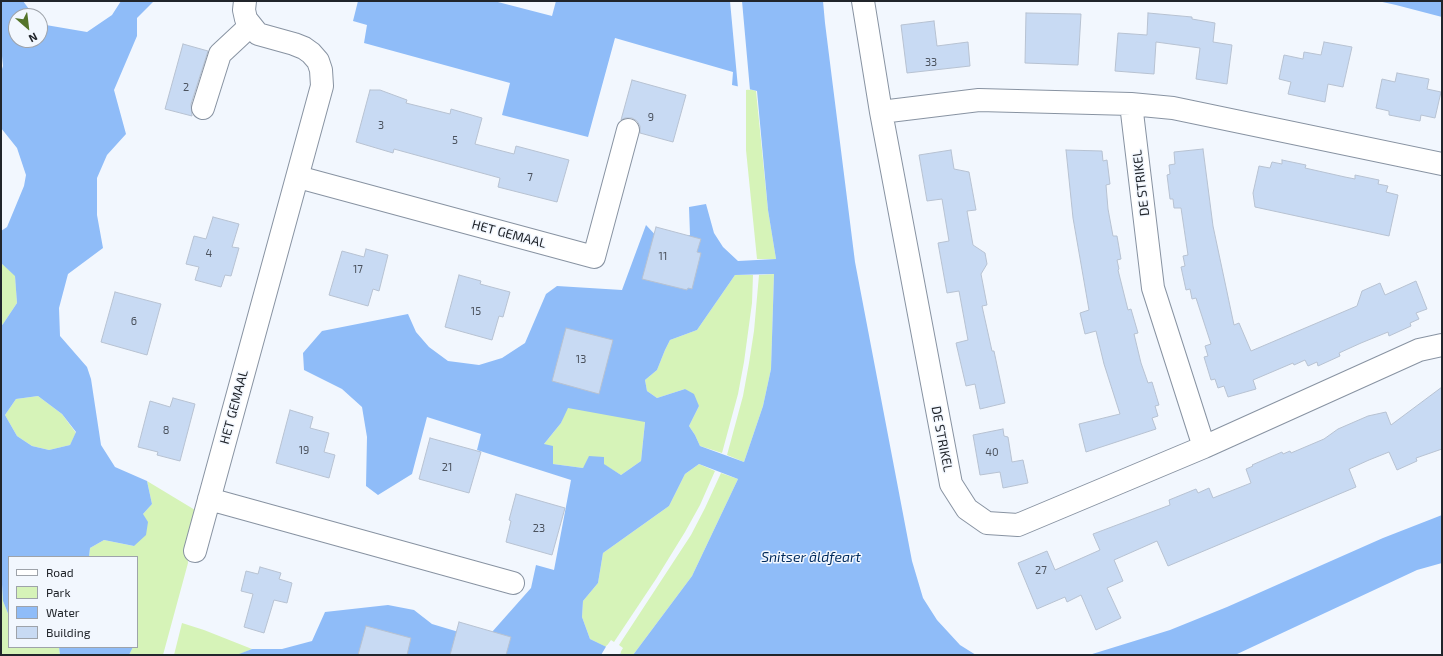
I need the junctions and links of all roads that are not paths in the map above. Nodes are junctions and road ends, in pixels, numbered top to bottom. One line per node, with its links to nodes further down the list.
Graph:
1 (245, 1): 3 (street)
2 (863, 1): 6 (street, DE STRIKEL)
3 (250, 26): 5 (street); 9 (street, HET GEMAAL)
4 (1131, 104): 6 (street); 8 (street); 11 (street, DE STRIKEL)
5 (203, 108)
6 (881, 112): 11 (street, DE STRIKEL)
7 (628, 130): 9 (street, HET GEMAAL)
8 (1442, 164)
9 (298, 177): 12 (street, HET GEMAAL)
10 (1442, 344): 11 (street, DE STRIKEL)
11 (1204, 447)
12 (209, 499): 13 (street, HET GEMAAL); 14 (street)
13 (195, 550)
14 (513, 583)

